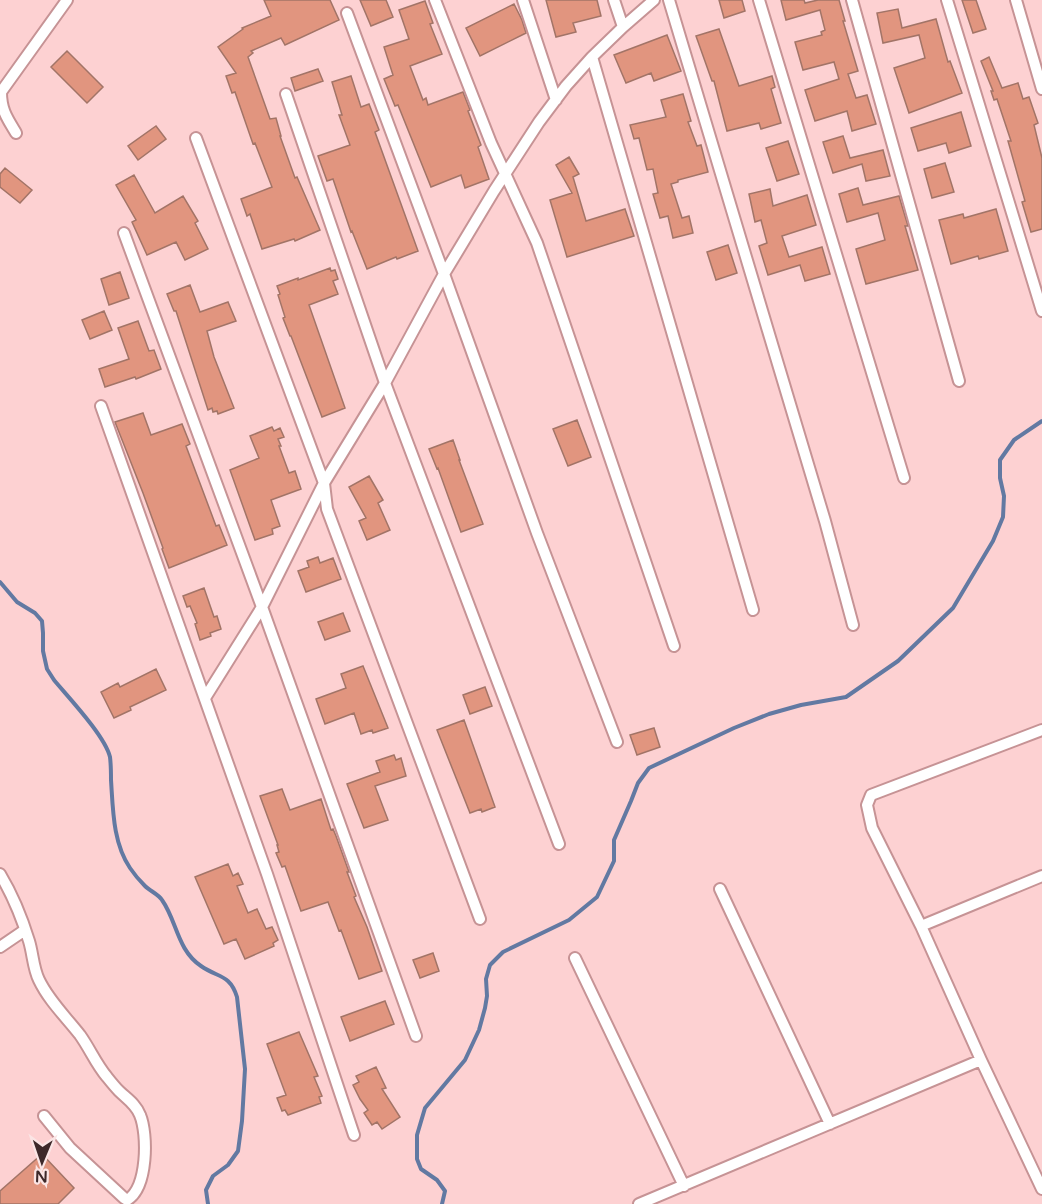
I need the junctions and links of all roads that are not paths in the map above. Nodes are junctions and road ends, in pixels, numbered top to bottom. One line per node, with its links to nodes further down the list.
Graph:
1 (67, 0): 17 (street)
2 (435, 0): 19 (street)
3 (523, 0): 16 (street)
4 (614, 0): 12 (street)
5 (654, 0): 12 (street)
6 (669, 0): 30 (street)
7 (759, 0): 26 (street)
8 (852, 0): 23 (street)
9 (947, 0): 22 (street)
10 (1016, 0): 14 (street)
11 (346, 13): 21 (street)
12 (623, 27): 13 (street)
13 (592, 57): 16 (street); 29 (street)
14 (1042, 88)
15 (286, 94): 24 (street)
16 (556, 100): 19 (street)
17 (16, 133)
18 (196, 138): 27 (street)
19 (506, 173): 21 (street); 31 (street)
20 (124, 233): 28 (street)
21 (444, 274): 24 (street); 34 (street)
22 (1042, 311)
23 (959, 381)
24 (386, 383): 27 (street); 35 (street)
25 (100, 406): 32 (street)
26 (904, 478)
27 (324, 483): 28 (street); 39 (street)
28 (262, 607): 32 (street); 44 (street)
29 (753, 610)
30 (853, 626)
31 (674, 646)
32 (205, 698): 48 (street)
33 (1042, 730): 40 (street)
34 (617, 742)
35 (559, 844)
36 (0, 874): 41 (street)
37 (1042, 876): 40 (street)
38 (720, 889): 47 (street)
39 (480, 919)
40 (921, 926): 45 (street)
41 (25, 930): 42 (street); 46 (street)
42 (0, 947)
43 (575, 958): 49 (street)
44 (416, 1036)
45 (981, 1060): 47 (street); 50 (street)
46 (45, 1116)
47 (830, 1124): 49 (street)
48 (354, 1135)
49 (684, 1186): 51 (street)
50 (1042, 1189)
51 (639, 1204)

